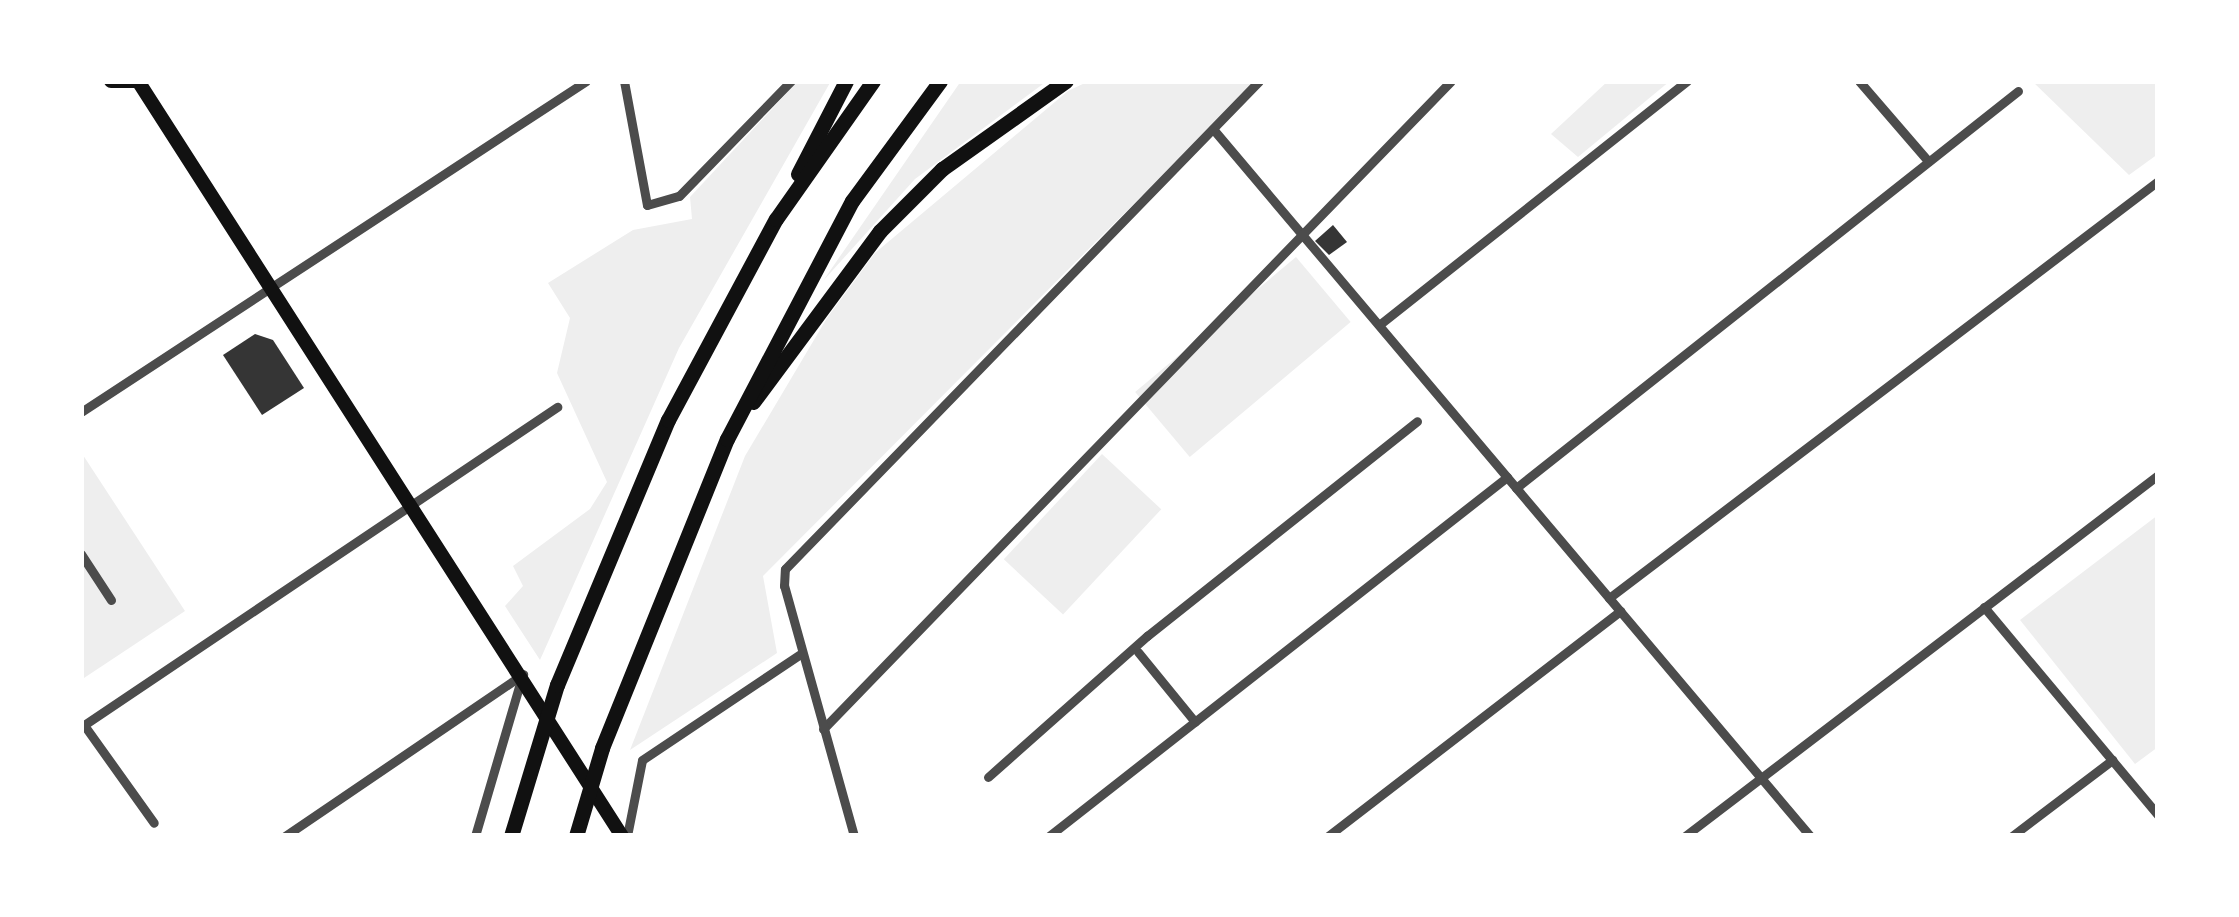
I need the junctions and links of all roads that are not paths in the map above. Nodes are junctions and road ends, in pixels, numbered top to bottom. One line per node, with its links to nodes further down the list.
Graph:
1 (111, 81): 2 (main road)
2 (138, 81): 20 (main road)
3 (586, 81): 20 (street)
4 (624, 81): 5 (street)
5 (791, 81)
6 (846, 81): 18 (highway)
7 (873, 81): 18 (highway)
8 (940, 81): 25 (highway)
9 (1066, 81): 25 (highway)
10 (1259, 81): 15 (street)
11 (1450, 81): 19 (street)
12 (1687, 81): 21 (street)
13 (1859, 81): 16 (street)
14 (2018, 91): 16 (street)
15 (1213, 129): 19 (street); 35 (street)
16 (1928, 161): 28 (street)
17 (2158, 181): 31 (street)
18 (776, 219): 48 (highway)
19 (1300, 232): 21 (street); 40 (street)
20 (270, 284): 23 (street); 29 (main road)
21 (1379, 325): 27 (street)
22 (556, 407): 29 (street)
23 (81, 412)
24 (1417, 421): 36 (street)
25 (728, 439): 49 (highway)
26 (2158, 475): 33 (street)
27 (1507, 477): 28 (street); 38 (street)
28 (1516, 488): 31 (street)
29 (411, 500): 37 (main road); 39 (street)
30 (81, 554): 32 (street)
31 (1609, 598): 34 (street)
32 (111, 600)
33 (1984, 608): 41 (street); 43 (street)
34 (1620, 611): 43 (street); 53 (street)
35 (802, 652): 40 (street); 50 (street)
36 (1138, 652): 38 (street); 42 (street)
37 (523, 674): 46 (street); 47 (street); 50 (main road)
38 (1195, 722): 52 (street)
39 (82, 726): 45 (street)
40 (823, 729): 51 (street)
41 (2112, 760): 44 (street); 56 (street)
42 (988, 777)
43 (1760, 778): 54 (street); 55 (street)
44 (2158, 815)
45 (154, 823)
46 (285, 836)
47 (475, 836)
48 (511, 836)
49 (576, 836)
50 (625, 836)
51 (854, 836)
52 (1049, 836)
53 (1328, 836)
54 (1685, 836)
55 (1810, 836)
56 (2012, 836)

